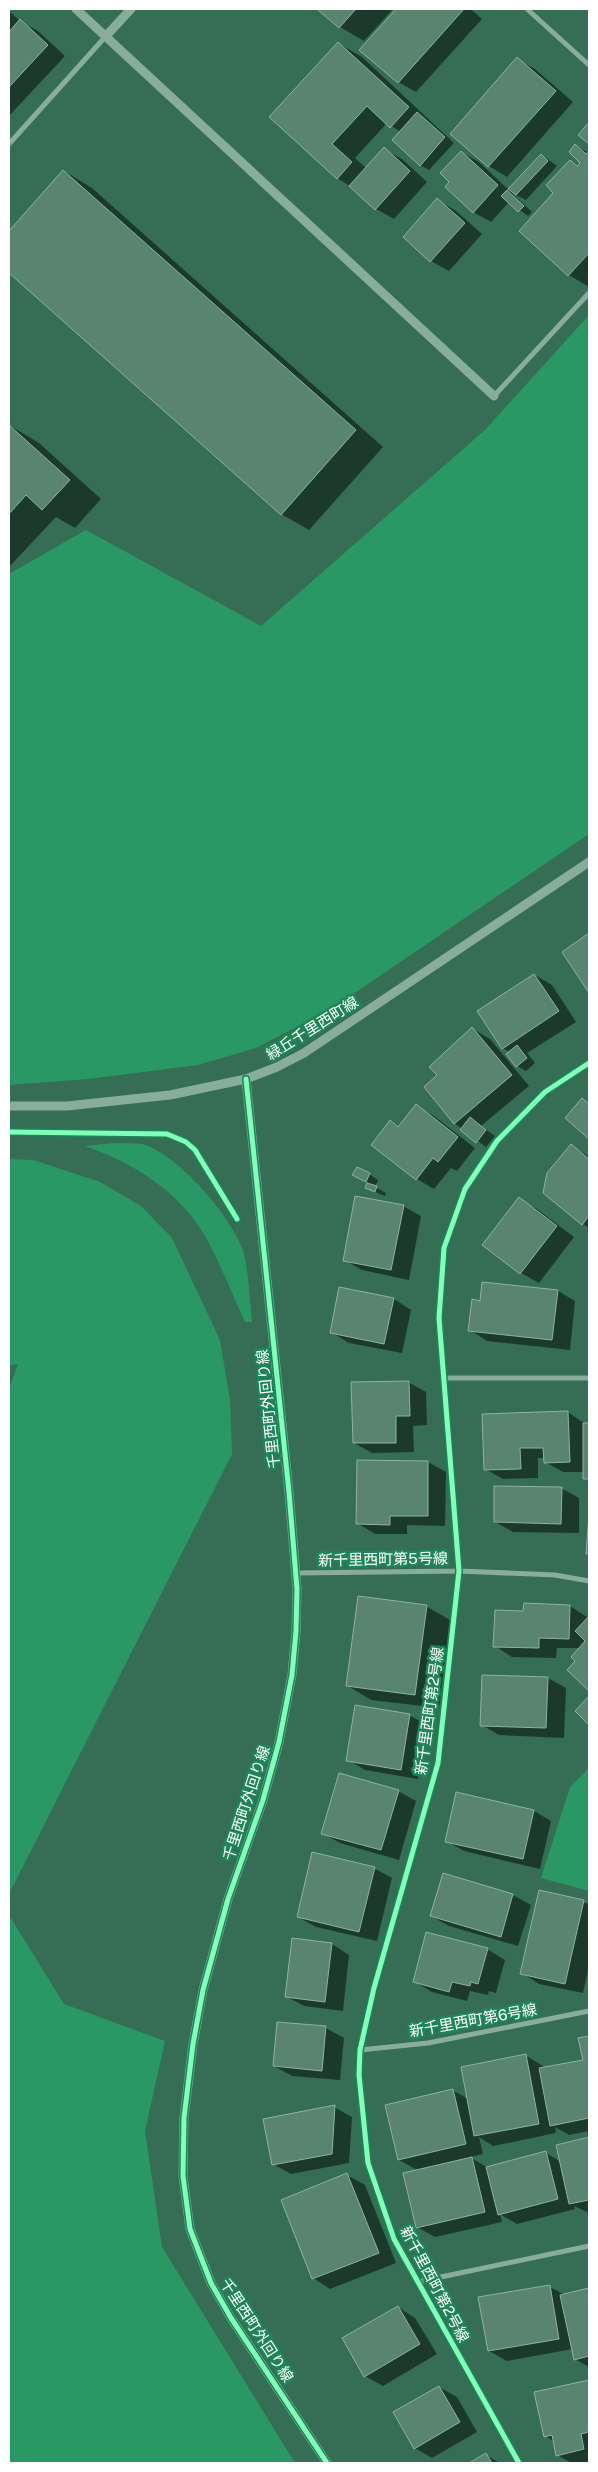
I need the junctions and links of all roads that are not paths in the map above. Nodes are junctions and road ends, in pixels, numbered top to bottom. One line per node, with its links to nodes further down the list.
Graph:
1 (76, 9): 4 (street)
2 (131, 9): 4 (street)
3 (527, 9): 5 (street)
4 (106, 36): 6 (street); 8 (street)
5 (589, 65)
6 (9, 144)
7 (589, 293): 8 (street)
8 (494, 396)
9 (589, 862): 11 (street, 緑丘千里西町線)
10 (589, 1063): 13 (street, 新千里西町第2号線)
11 (246, 1080): 12 (street, 緑丘千里西町線); 16 (street, 千里西町外回り線)
12 (9, 1106)
13 (444, 1378): 14 (street); 15 (street, 新千里西町第2号線)
14 (589, 1378)
15 (459, 1571): 16 (street, 新千里西町第5号線); 17 (street, 新千里西町第5号線); 19 (street, 新千里西町第2号線)
16 (296, 1572): 22 (street, 千里西町外回り線)
17 (589, 1580)
18 (589, 2011): 19 (street, 新千里西町第6号線)
19 (360, 2050): 21 (street, 新千里西町第2号線)
20 (589, 2246): 21 (street)
21 (417, 2282): 23 (street, 新千里西町第2号線)
22 (327, 2463)
23 (519, 2463)

